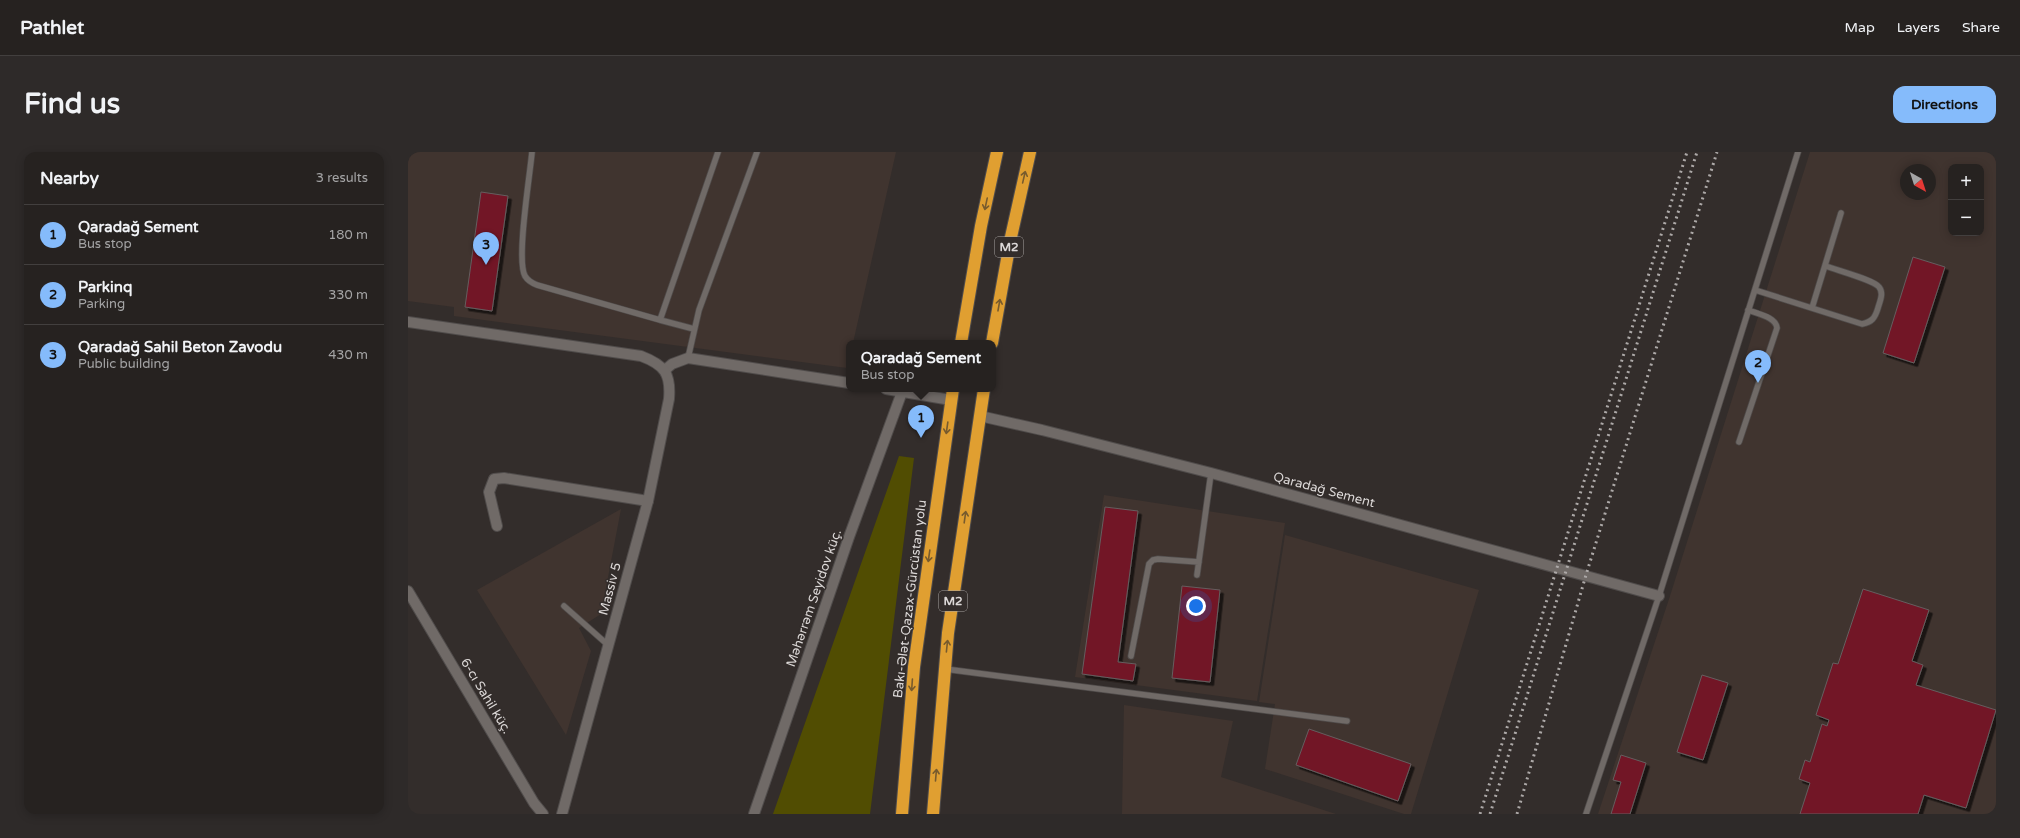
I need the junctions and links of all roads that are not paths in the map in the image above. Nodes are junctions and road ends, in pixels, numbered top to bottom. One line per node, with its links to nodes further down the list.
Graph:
1 (532, 152): 12 (lane)
2 (718, 152): 12 (lane)
3 (757, 152): 14 (lane)
4 (998, 152): 15 (highway, M2, one-way to 15)
5 (1030, 152): 16 (highway, M2, one-way to 5)
6 (1798, 152): 9 (lane)
7 (1841, 212): 8 (lane)
8 (1826, 266): 10 (lane); 10 (lane)
9 (1755, 290): 10 (lane); 11 (lane)
10 (1812, 308)
11 (1748, 310): 24 (lane); 31 (lane)
12 (660, 320): 14 (lane)
13 (408, 322): 18 (street)
14 (694, 329): 17 (lane)
15 (962, 340)
16 (993, 340)
17 (688, 358): 18 (street); 19 (street)
18 (665, 370): 26 (street, Massiv 5)
19 (846, 383)
20 (902, 392): 22 (street); 39 (street, Məhərrəm Seyidov küç.)
21 (984, 392): 23 (highway, M2)
22 (952, 395): 40 (highway, Bakı-Ələt-Qazax-Gürcüstan yolu / M2, one-way to 40)
23 (980, 416): 25 (street, Qaradağ Sement); 35 (highway, M2, one-way to 23)
24 (1739, 442)
25 (1211, 473): 28 (lane); 31 (street, Qaradağ Sement)
26 (648, 501): 27 (street); 33 (street, Massiv 5)
27 (497, 526)
28 (1198, 562): 29 (lane); 34 (lane)
29 (1197, 575)
30 (408, 591): 37 (street, 6-cı Sahil küç.)
31 (1660, 596): 42 (lane)
32 (564, 606): 33 (lane)
33 (608, 645): 38 (street, Massiv 5)
34 (1131, 656)
35 (945, 669): 36 (lane); 41 (highway, M2, one-way to 35)
36 (1347, 722)
37 (543, 814)
38 (562, 814)
39 (754, 814)
40 (902, 814)
41 (933, 814)
42 (1586, 814)

